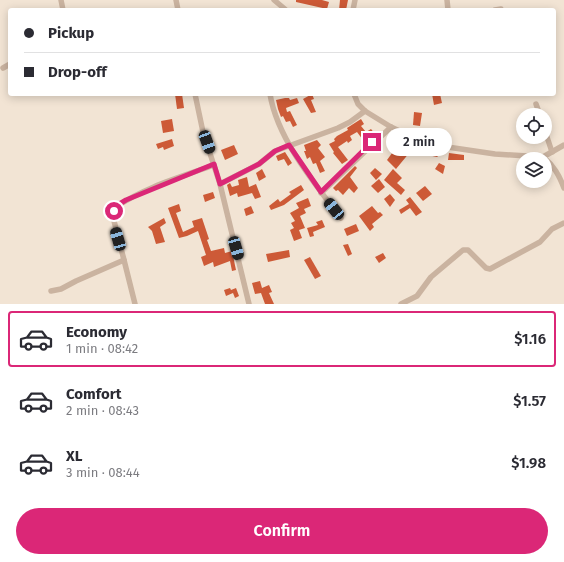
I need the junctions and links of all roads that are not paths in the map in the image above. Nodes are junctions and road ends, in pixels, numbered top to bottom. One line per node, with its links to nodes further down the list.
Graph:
1 (274, 0): 2 (street)
2 (284, 8)
3 (8, 65): 4 (street)
4 (3, 68)
5 (195, 96): 17 (street)
6 (270, 96): 13 (street)
7 (355, 96): 10 (street)
8 (536, 104): 9 (street)
9 (537, 108)
10 (365, 111): 11 (street); 13 (street)
11 (391, 127): 16 (street); 21 (street)
12 (549, 144): 15 (street)
13 (289, 145): 19 (street); 21 (street)
14 (564, 145): 15 (street)
15 (552, 152)
16 (516, 155)
17 (214, 164): 19 (street); 24 (street)
18 (552, 165): 20 (street)
19 (220, 184): 27 (street)
20 (564, 188)
21 (321, 192): 22 (street)
22 (341, 218)
23 (564, 223): 28 (street)
24 (124, 260): 25 (street); 26 (street)
25 (51, 291)
26 (135, 304)
27 (249, 304)
28 (401, 304)

